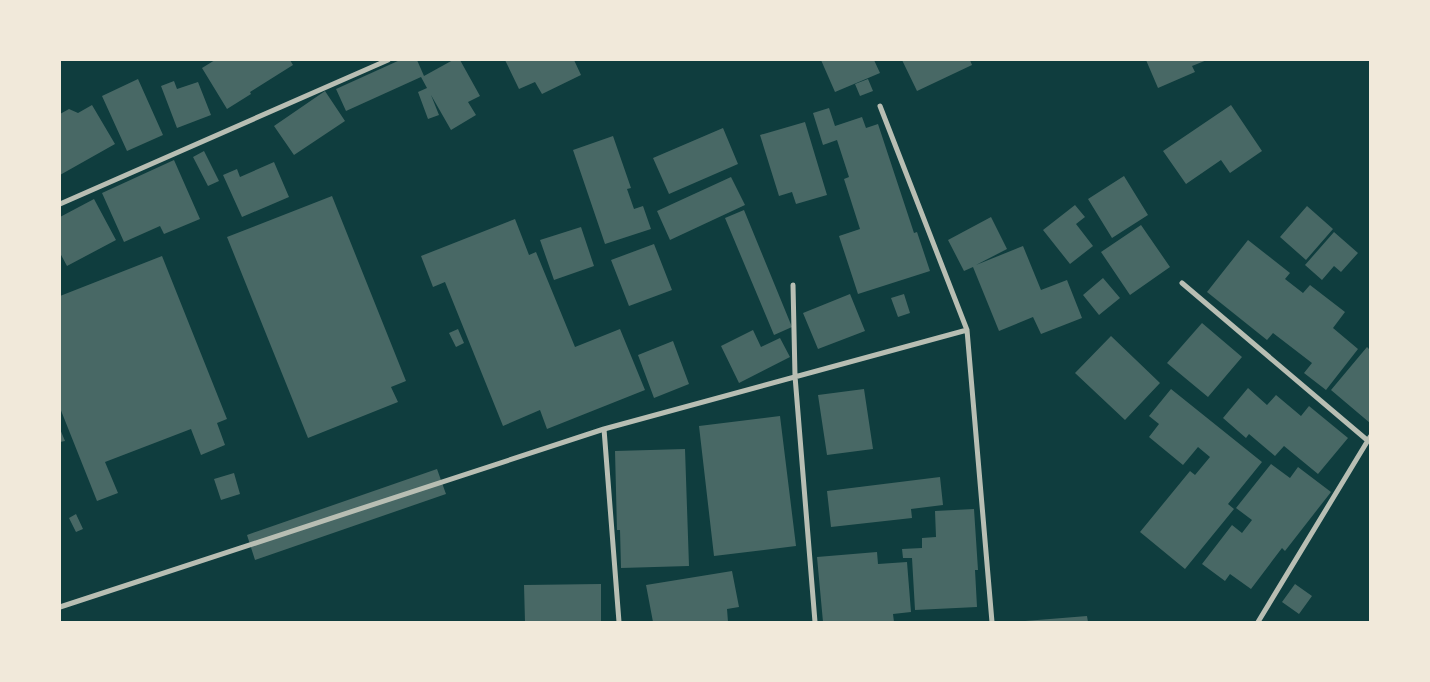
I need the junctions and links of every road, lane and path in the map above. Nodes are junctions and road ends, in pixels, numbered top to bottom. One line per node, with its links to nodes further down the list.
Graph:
1 (388, 60): 3 (street)
2 (880, 106): 6 (street)
3 (60, 204)
4 (1182, 283): 9 (street)
5 (793, 285): 7 (street)
6 (967, 330): 7 (street); 13 (street)
7 (795, 376): 8 (street); 12 (street)
8 (604, 429): 10 (street); 11 (street)
9 (1369, 438): 14 (street)
10 (60, 607)
11 (619, 622)
12 (815, 622)
13 (992, 622)
14 (1258, 622)

